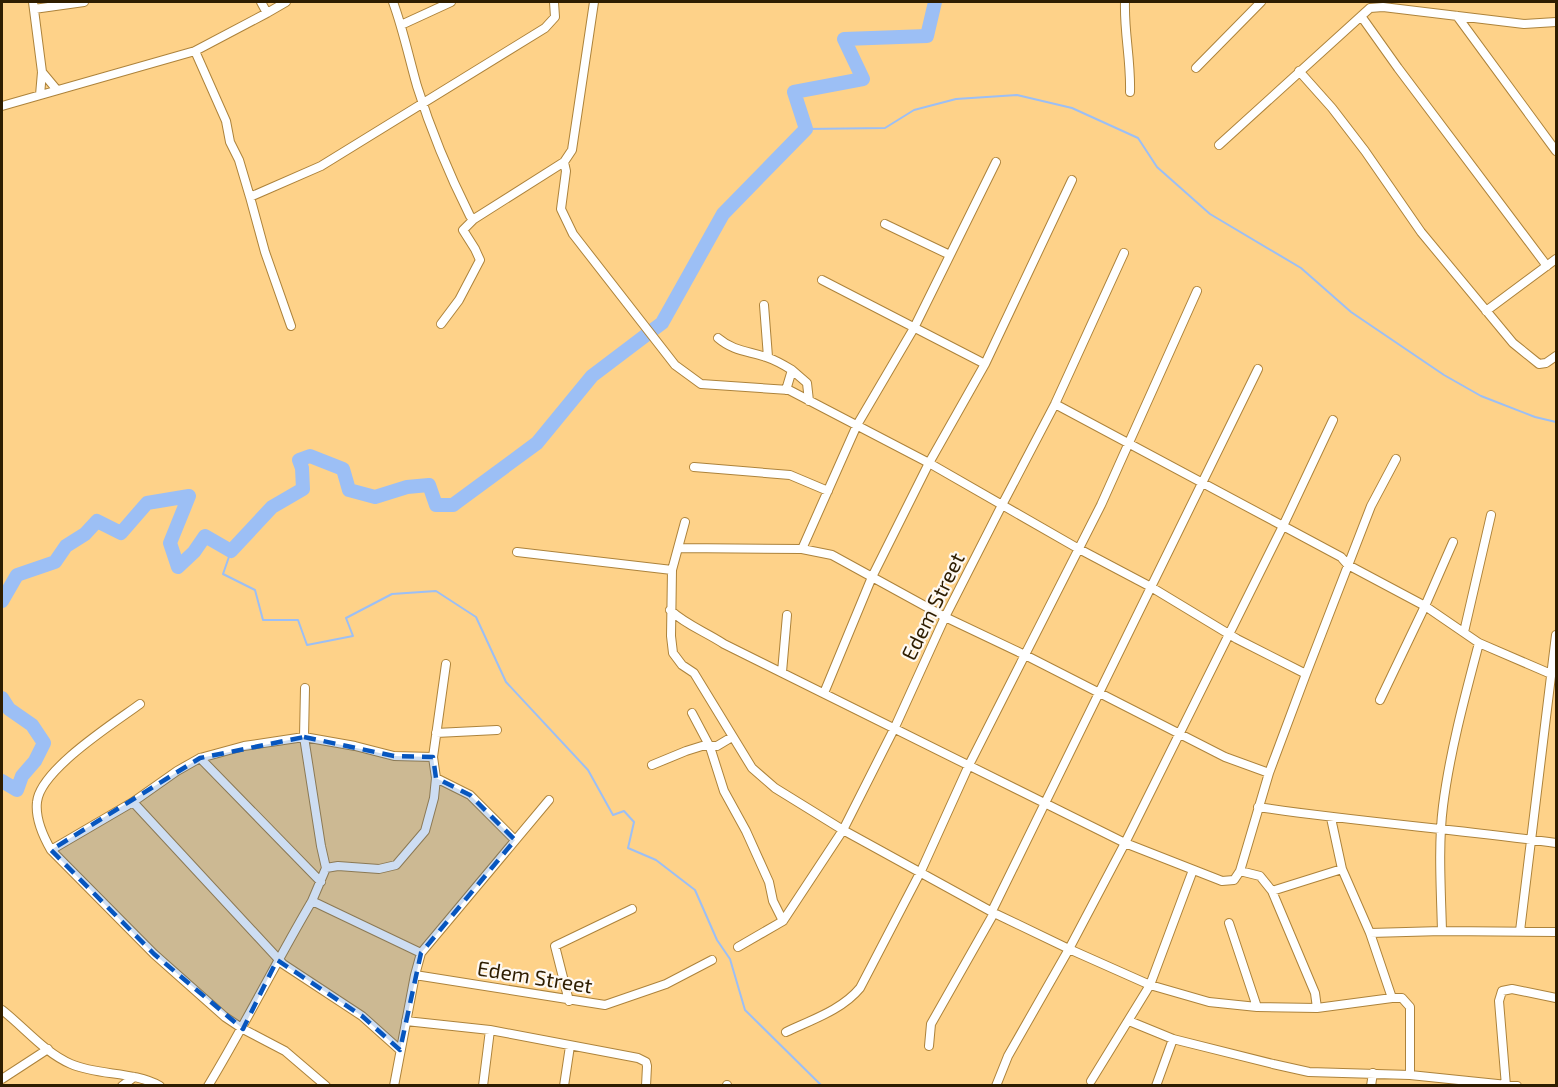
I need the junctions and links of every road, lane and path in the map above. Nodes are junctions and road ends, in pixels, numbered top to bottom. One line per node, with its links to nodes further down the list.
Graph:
1 (84, 2): 10 (street)
2 (261, 2): 11 (street)
3 (286, 2): 11 (street)
4 (393, 2): 15 (street)
5 (451, 2): 15 (street)
6 (554, 2): 23 (street)
7 (594, 2): 27 (street)
8 (1125, 2): 21 (street)
9 (1261, 2): 17 (street)
10 (33, 5): 19 (street)
11 (267, 13): 16 (street)
12 (1361, 16): 13 (street); 18 (street); 36 (street)
13 (1457, 16): 14 (street); 26 (street)
14 (1557, 22)
15 (401, 26): 23 (street)
16 (195, 51): 20 (street); 30 (street)
17 (1196, 68)
18 (1299, 71): 25 (street); 40 (street)
19 (42, 72): 20 (street); 22 (street)
20 (57, 90): 22 (street)
21 (1130, 92)
22 (40, 95): 24 (street)
23 (423, 103): 30 (street); 31 (street)
24 (2, 106)
25 (1219, 145)
26 (1557, 151)
27 (564, 162): 31 (street); 50 (street)
28 (996, 162): 34 (street)
29 (1072, 180): 47 (street)
30 (250, 197): 42 (street)
31 (476, 218): 41 (street)
32 (885, 224): 34 (street)
33 (1124, 254): 52 (street, Edem Street)
34 (950, 255): 43 (street)
35 (1557, 259): 36 (street)
36 (1547, 266): 40 (street)
37 (822, 280): 43 (street)
38 (1197, 291): 55 (street)
39 (764, 305): 46 (street)
40 (1486, 311): 45 (street)
41 (441, 324)
42 (291, 326)
43 (914, 328): 47 (street); 54 (street)
44 (718, 338): 46 (street)
45 (1557, 356)
46 (768, 357): 49 (street)
47 (985, 364): 57 (street)
48 (1258, 369): 59 (street)
49 (792, 370): 50 (street); 51 (street)
50 (786, 390): 51 (street)
51 (809, 400): 54 (street)
52 (1055, 404): 55 (street); 61 (street, Edem Street)
53 (1333, 420): 64 (street)
54 (857, 425): 57 (street); 60 (street)
55 (1128, 444): 59 (street); 68 (street)
56 (1396, 459): 70 (street)
57 (929, 463): 61 (street); 72 (street)
58 (694, 467): 60 (street)
59 (1201, 482): 64 (street); 73 (street)
60 (828, 491): 67 (street)
61 (1002, 505): 68 (street); 77 (street, Edem Street)
62 (1491, 515): 78 (street)
63 (685, 522): 66 (street)
64 (1283, 526): 70 (street); 79 (street)
65 (1453, 542): 74 (street)
66 (678, 548): 67 (street); 71 (street)
67 (802, 549): 72 (street)
68 (1079, 549): 73 (street); 82 (street)
69 (517, 552): 71 (street)
70 (1347, 565): 74 (street); 85 (street)
71 (672, 570): 75 (street)
72 (872, 578): 77 (street); 88 (street)
73 (1151, 587): 79 (street); 89 (street)
74 (1425, 606): 78 (street); 90 (street)
75 (670, 610): 84 (street); 98 (street)
76 (787, 615): 84 (street)
77 (945, 617): 82 (street); 93 (street, Edem Street)
78 (1464, 632): 81 (street)
79 (1229, 634): 85 (street); 96 (street)
80 (1557, 635): 86 (street)
81 (1479, 643): 86 (street); 111 (street)
82 (1025, 655): 89 (street); 103 (street)
83 (446, 664): 95 (street)
84 (782, 672): 88 (street)
85 (1306, 674): 104 (street)
86 (1551, 674): 113 (street)
87 (305, 688): 97 (street)
88 (824, 693): 93 (street)
89 (1099, 693): 96 (street); 108 (street)
90 (1380, 700)
91 (140, 704): 117 (street)
92 (692, 713): 99 (street)
93 (895, 727): 103 (street); 112 (street, Edem Street)
94 (497, 730): 95 (street)
95 (436, 733): 100 (street)
96 (1179, 734): 104 (street); 115 (street)
97 (304, 737): 100 (street); 101 (street); 118 (street)
98 (732, 737): 99 (street); 112 (street)
99 (710, 747): 102 (street); 128 (street)
100 (433, 757): 105 (street)
101 (200, 758): 107 (street); 123 (street)
102 (652, 765)
103 (969, 765): 108 (street); 121 (street)
104 (1269, 773): 109 (street)
105 (436, 778): 114 (street); 118 (street)
106 (549, 800): 114 (street)
107 (133, 802): 117 (street); 137 (street)
108 (1046, 803): 115 (street); 127 (street)
109 (1258, 807): 110 (street); 122 (street)
110 (1331, 818): 111 (street); 119 (street)
111 (1442, 828): 113 (street); 130 (street)
112 (843, 830): 121 (street); 128 (street, Edem Street)
113 (1531, 839): 116 (street); 131 (street)
114 (515, 840): 136 (street)
115 (1125, 843): 120 (street); 135 (street)
116 (1557, 843)
117 (51, 850): 149 (street)
118 (326, 868): 123 (street)
119 (1342, 869): 124 (street); 133 (street)
120 (1193, 870): 122 (street); 140 (street)
121 (921, 871): 127 (street); 151 (street)
122 (1240, 871): 124 (street)
123 (321, 882): 125 (street)
124 (1272, 891): 145 (street)
125 (312, 901): 136 (street); 137 (street)
126 (632, 909): 143 (street)
127 (993, 912): 135 (street); 154 (street)
128 (783, 921): 134 (street, Edem Street)
129 (1229, 923): 144 (street)
130 (1442, 931): 131 (street); 133 (street)
131 (1520, 931): 132 (street)
132 (1557, 932)
133 (1371, 933): 141 (street)
134 (738, 947)
135 (1069, 949): 140 (street); 172 (street)
136 (421, 953): 139 (street)
137 (278, 958): 149 (street); 156 (street)
138 (712, 960): 143 (street, Edem Street)
139 (415, 975): 143 (street, Edem Street); 148 (street)
140 (1150, 985): 144 (street); 147 (street)
141 (1392, 998): 145 (street); 158 (street)
142 (1557, 998): 163 (street)
143 (569, 1001)
144 (1257, 1007): 145 (street)
145 (1317, 1008)
146 (2, 1010): 155 (street)
147 (1129, 1021): 152 (street); 161 (street)
148 (406, 1022): 150 (street); 156 (street)
149 (243, 1029): 166 (street); 167 (street)
150 (490, 1030): 153 (street); 169 (street)
151 (786, 1032)
152 (1173, 1039): 157 (street); 173 (street)
153 (570, 1046): 170 (street); 171 (street)
154 (929, 1046)
155 (48, 1049): 159 (street); 160 (street)
156 (400, 1050): 168 (street)
157 (1373, 1073): 158 (street); 174 (street)
158 (1410, 1075): 162 (street)
159 (135, 1077): 164 (street); 165 (street)
160 (2, 1079)
161 (1091, 1081)
162 (1451, 1082): 163 (street)
163 (1506, 1085): 175 (street)
164 (122, 1086)
165 (160, 1086)
166 (208, 1086)
167 (326, 1086)
168 (394, 1086)
169 (483, 1086)
170 (564, 1086)
171 (646, 1086)
172 (996, 1086)
173 (1156, 1086)
174 (1371, 1086)
175 (1516, 1086)

